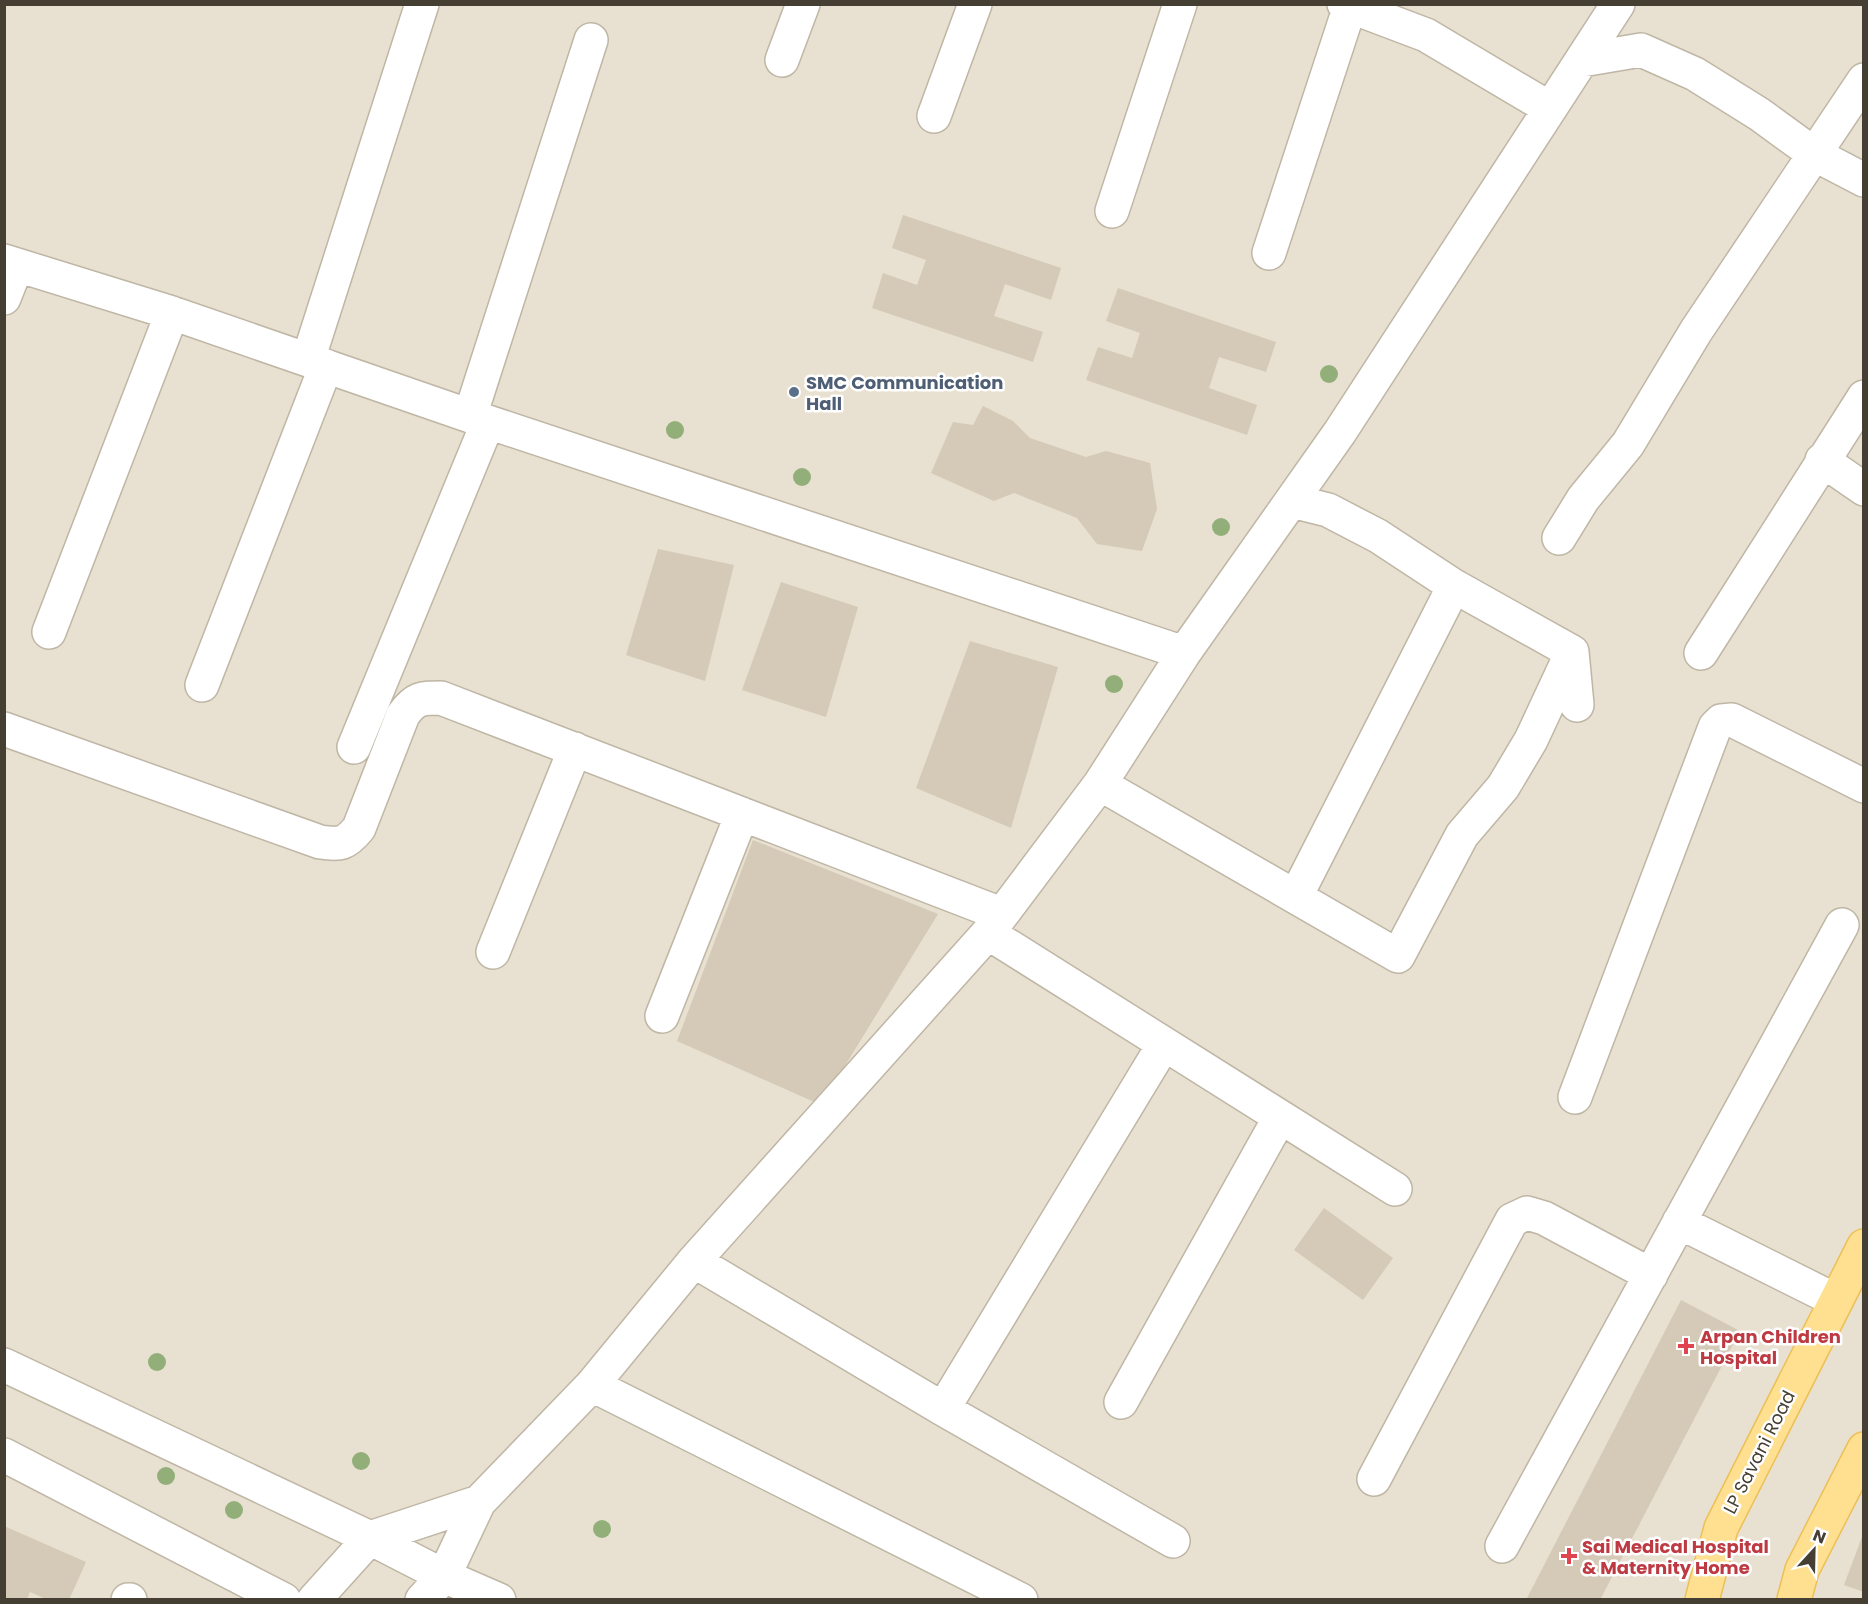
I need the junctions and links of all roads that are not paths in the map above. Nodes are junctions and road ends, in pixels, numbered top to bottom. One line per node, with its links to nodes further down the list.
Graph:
1 (422, 4): 20 (street)
2 (803, 4): 8 (street)
3 (975, 4): 12 (street)
4 (1180, 4): 15 (street)
5 (1618, 4): 9 (street)
6 (1347, 5): 11 (street); 16 (street)
7 (591, 40): 22 (street)
8 (782, 60)
9 (1582, 60): 11 (street); 13 (street)
10 (1863, 80): 13 (street)
11 (1549, 108): 25 (street)
12 (934, 116)
13 (1814, 154): 14 (street); 26 (street)
14 (1863, 180)
15 (1113, 211)
16 (1269, 253)
17 (11, 263): 18 (street); 19 (street)
18 (4, 298)
19 (172, 313): 20 (street); 28 (street)
20 (317, 363): 22 (street); 32 (street)
21 (1863, 397): 23 (street)
22 (479, 419): 30 (street); 35 (street)
23 (1822, 460): 24 (street); 31 (street)
24 (1863, 489)
25 (1292, 501): 27 (street); 30 (street)
26 (1559, 538)
27 (1454, 586): 29 (street); 40 (street)
28 (49, 632)
29 (1572, 651): 33 (street); 40 (street)
30 (1184, 653): 37 (street)
31 (1701, 653)
32 (202, 685)
33 (1577, 705)
34 (4, 729): 36 (street)
35 (354, 747)
36 (575, 749): 39 (street); 43 (street)
37 (1100, 784): 40 (street); 41 (street)
38 (1863, 786): 46 (street)
39 (742, 814): 41 (street); 44 (street)
40 (1296, 896)
41 (994, 924): 45 (street); 51 (street)
42 (1842, 925): 49 (street)
43 (493, 952)
44 (662, 1016)
45 (1164, 1044): 47 (street); 57 (street)
46 (1575, 1097)
47 (1280, 1117): 48 (street); 56 (street)
48 (1395, 1189)
49 (1679, 1222): 52 (street); 53 (street)
50 (1863, 1245): 53 (main road, LP Savani Road)
51 (694, 1261): 55 (street); 57 (street)
52 (1651, 1275): 60 (street); 65 (street)
53 (1835, 1300): 71 (main road, LP Savani Road)
54 (4, 1365): 63 (street)
55 (592, 1385): 62 (street); 70 (street)
56 (1121, 1402)
57 (943, 1409): 64 (street)
58 (1863, 1451): 61 (main road)
59 (4, 1455): 67 (street)
60 (1374, 1479)
61 (1855, 1486): 72 (main road)
62 (479, 1502): 63 (street); 66 (street)
63 (370, 1538): 66 (street); 68 (street)
64 (1173, 1541)
65 (1502, 1546)
66 (433, 1588): 69 (street)
67 (284, 1599)
68 (314, 1599)
69 (499, 1599)
70 (1021, 1599)
71 (1702, 1599)
72 (1794, 1599)

